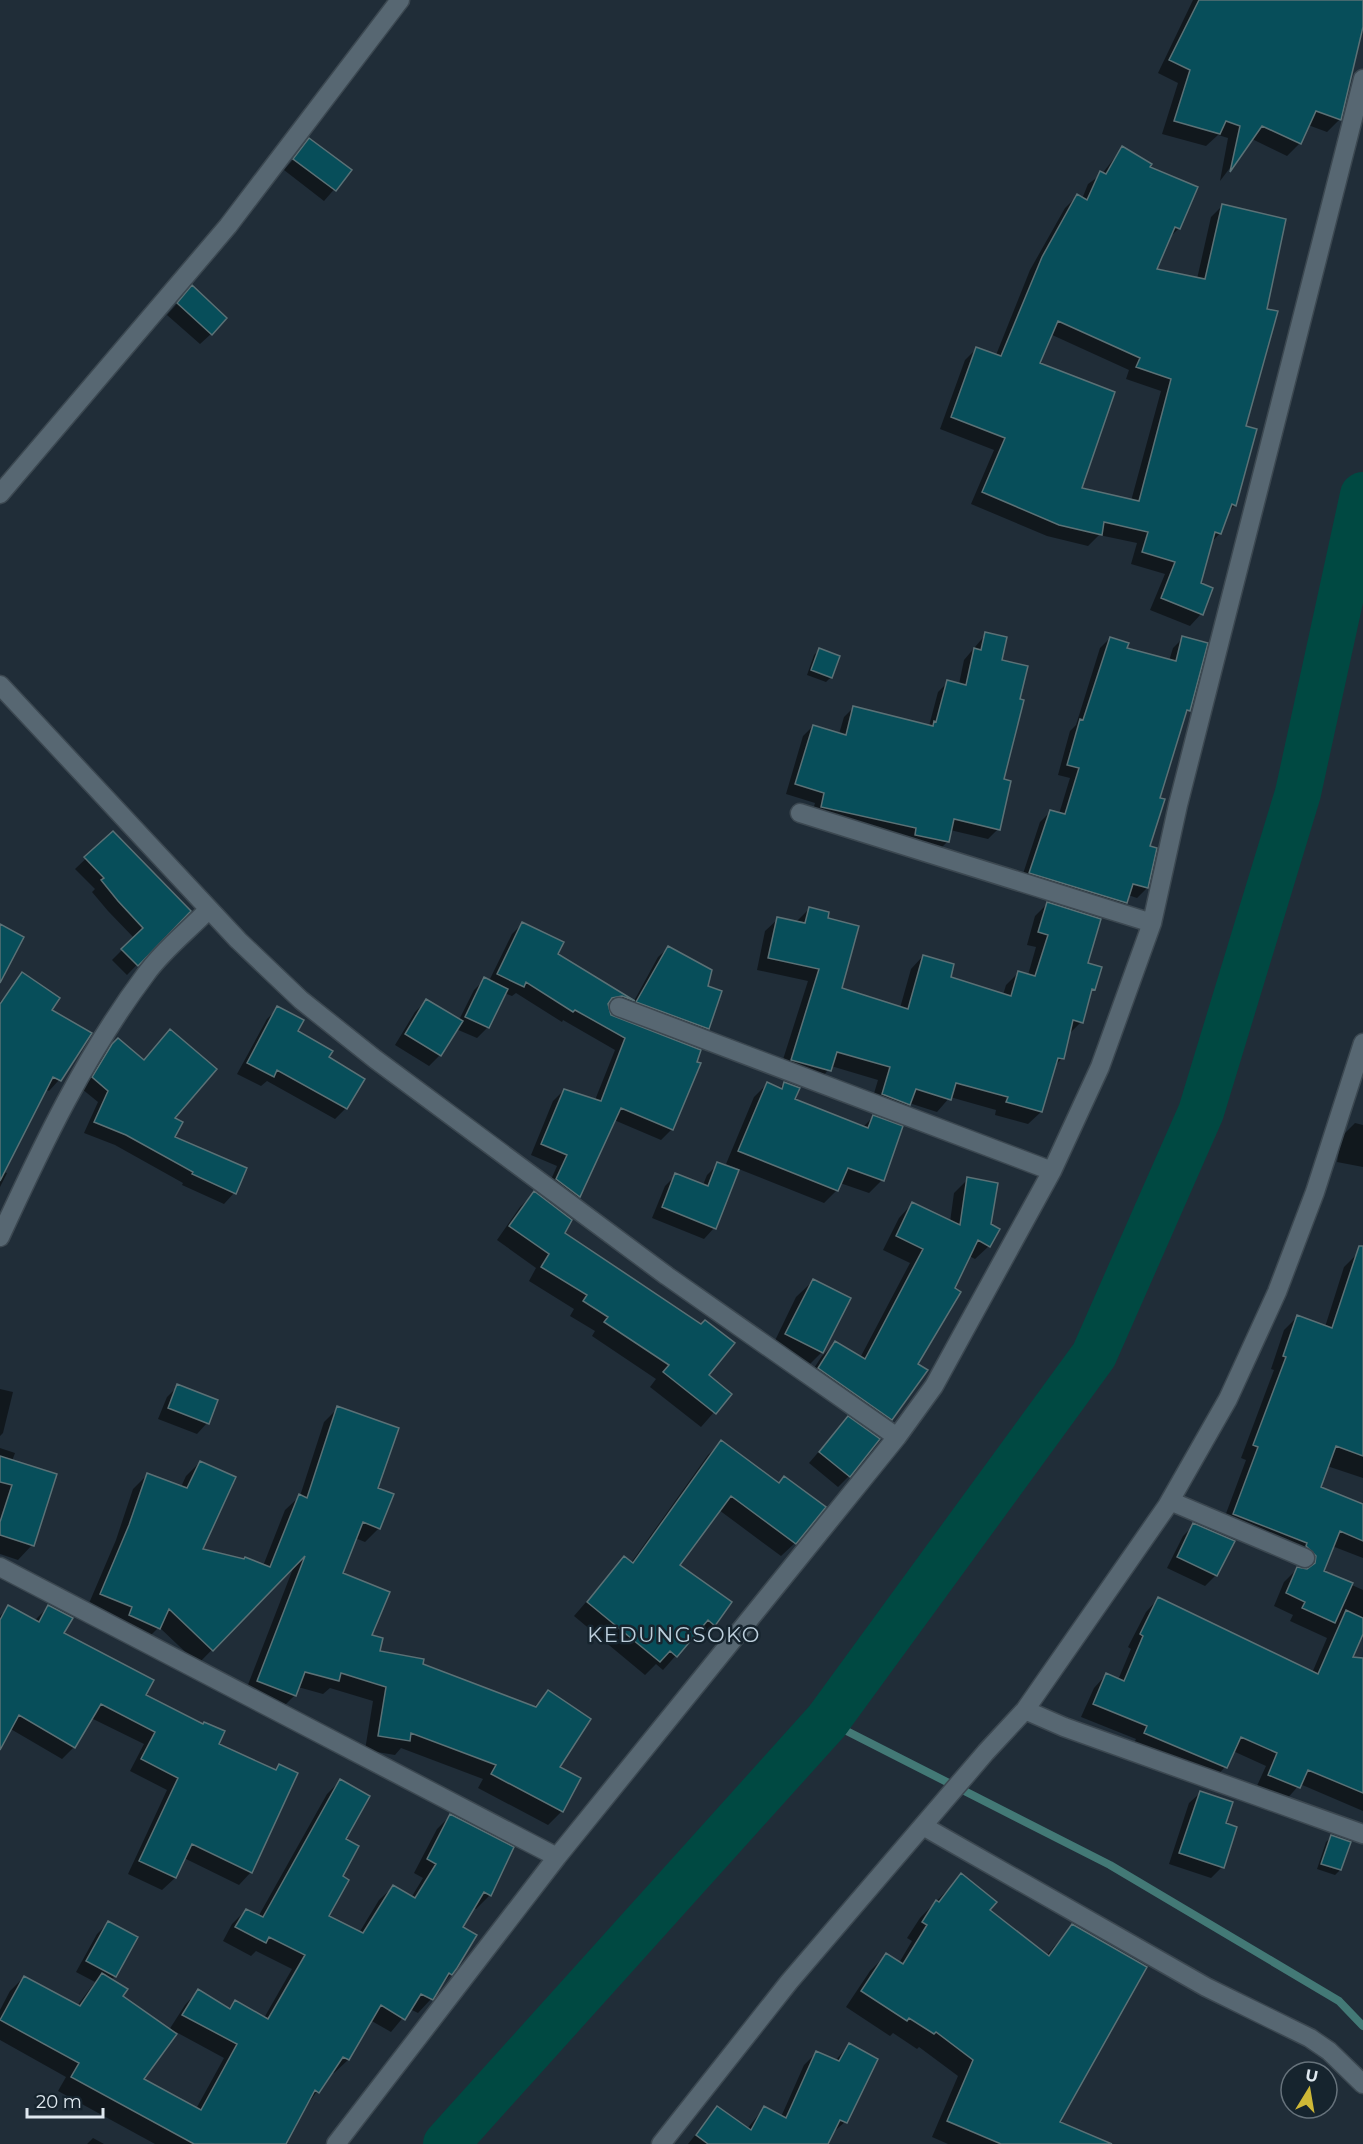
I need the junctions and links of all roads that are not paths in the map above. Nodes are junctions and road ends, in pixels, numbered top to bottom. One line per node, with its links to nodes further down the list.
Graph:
1 (400, 0): 3 (street)
2 (1363, 79): 7 (street)
3 (0, 494)
4 (1, 690): 6 (street)
5 (800, 813): 7 (street)
6 (209, 909): 11 (street); 12 (street)
7 (1152, 923): 10 (street)
8 (619, 1007): 10 (street)
9 (1363, 1043): 13 (street)
10 (1052, 1171): 12 (street)
11 (0, 1237)
12 (897, 1437): 19 (street)
13 (1170, 1501): 14 (street); 16 (street)
14 (1305, 1558)
15 (0, 1567): 19 (street)
16 (1025, 1710): 17 (street); 18 (street)
17 (927, 1821): 20 (street); 22 (street)
18 (1363, 1834)
19 (557, 1857): 21 (street)
20 (1363, 2084)
21 (336, 2144)
22 (661, 2144)

